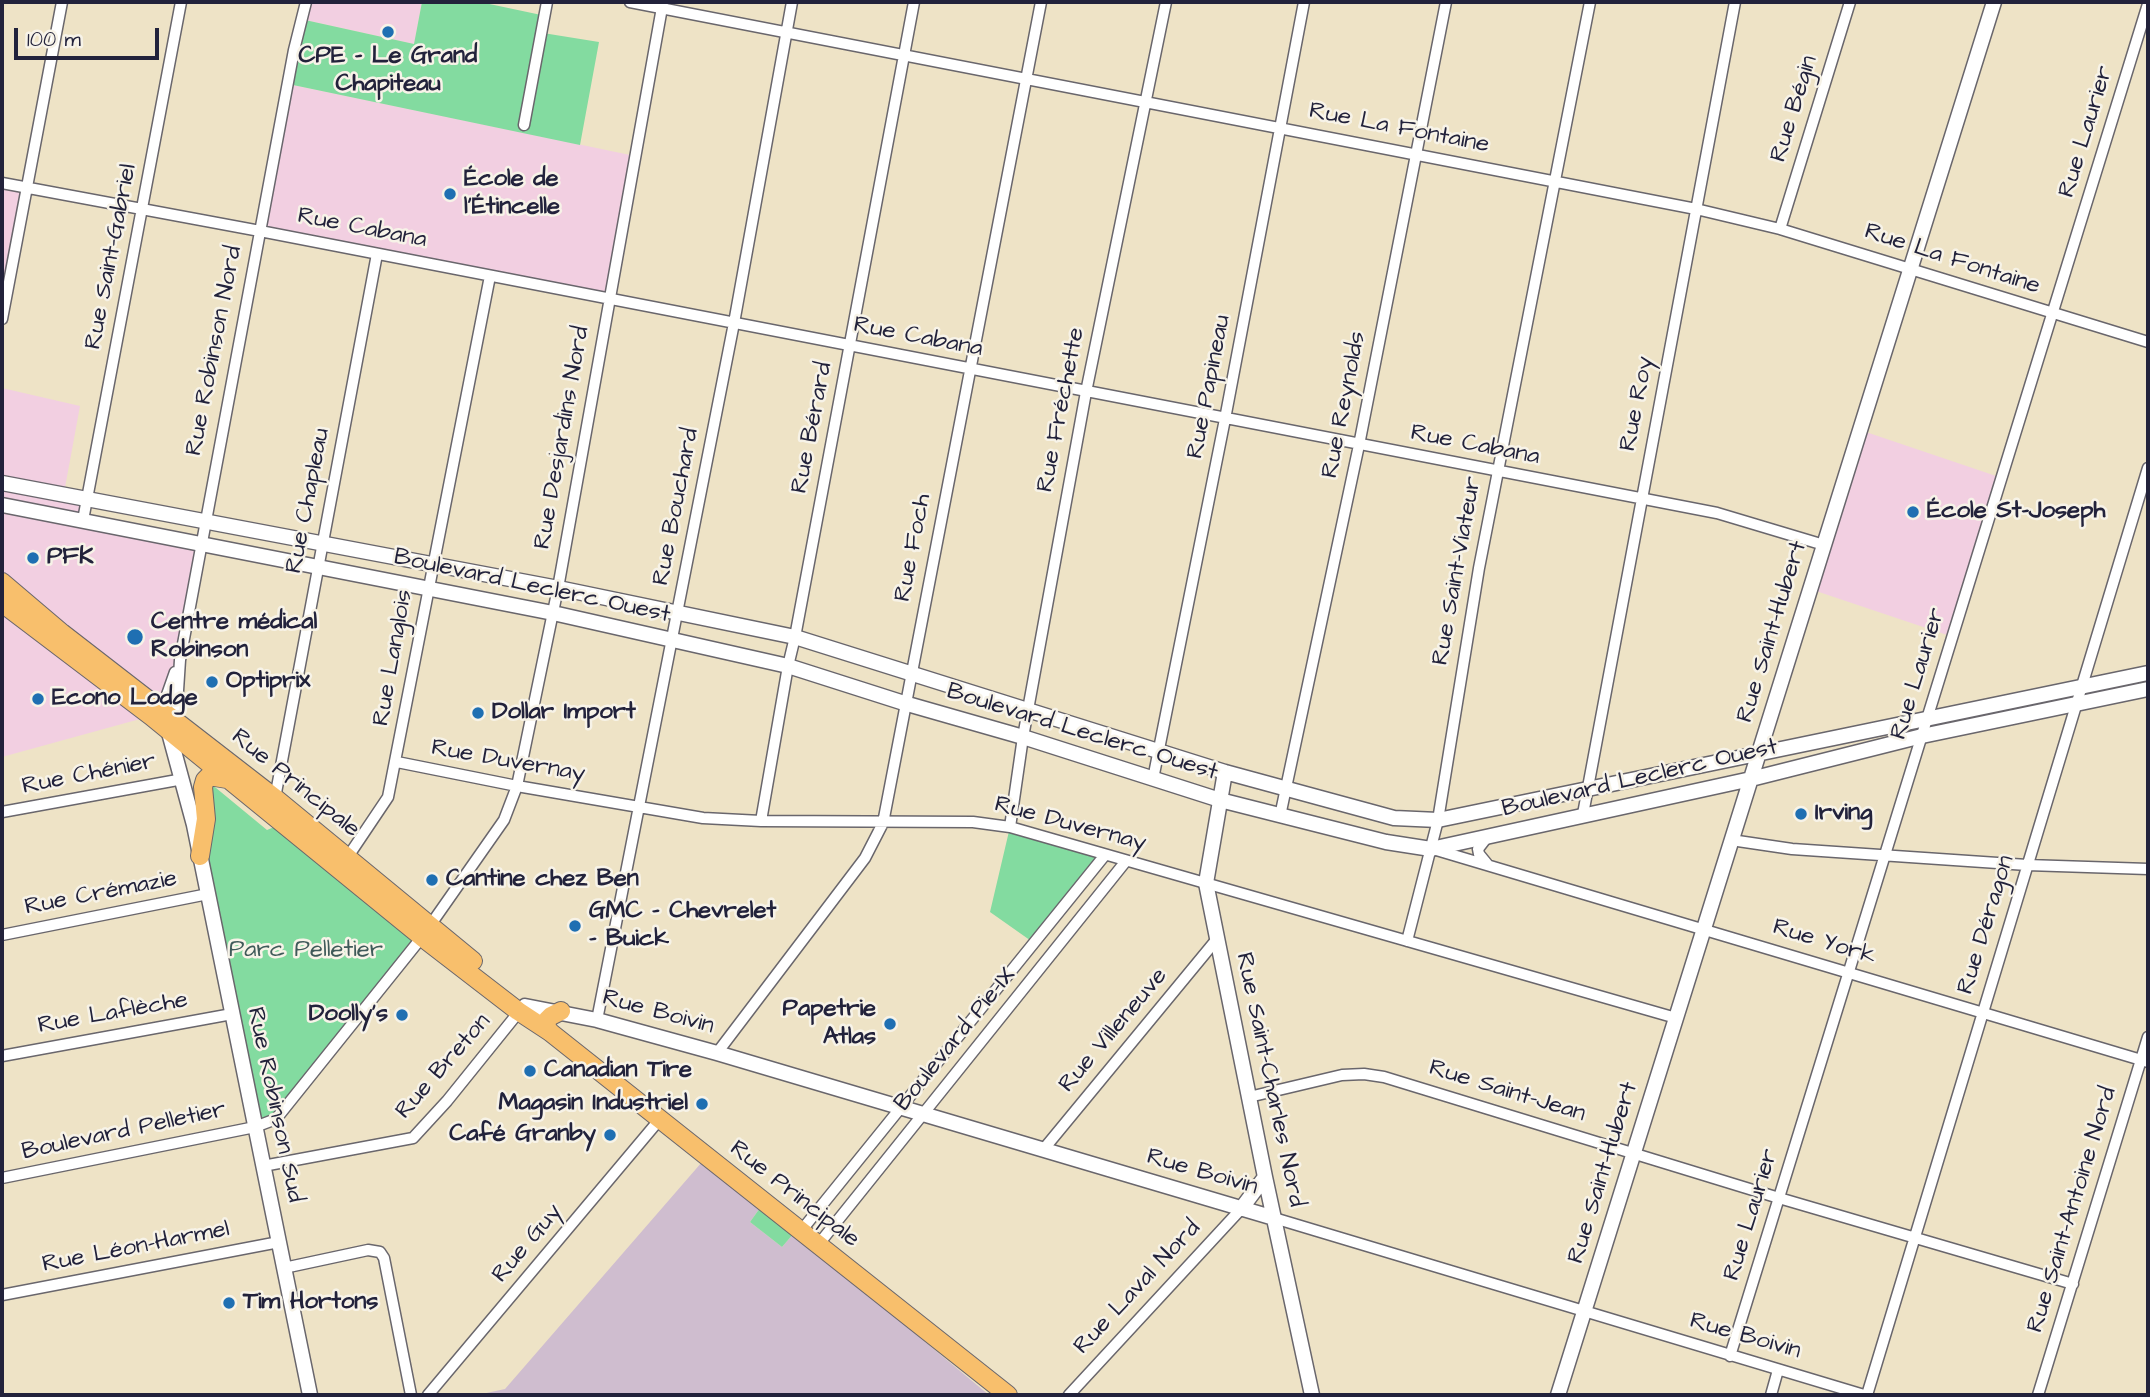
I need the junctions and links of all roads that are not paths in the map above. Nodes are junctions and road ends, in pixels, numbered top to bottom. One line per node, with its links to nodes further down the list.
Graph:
1 (62, 2): 29 (street)
2 (181, 2): 30 (street, Rue Saint-Gabriel)
3 (299, 2): 20 (street, Rue Robinson Nord)
4 (306, 2): 20 (street, Rue Robinson Nord)
5 (547, 2): 24 (street)
6 (630, 2): 18 (street, Rue La Fontaine)
7 (792, 2): 19 (street, Rue Bouchard)
8 (914, 2): 21 (street, Rue Bérard)
9 (1041, 2): 22 (street, Rue Foch)
10 (1166, 2): 23 (street, Rue Fréchette)
11 (1304, 2): 25 (street, Rue Papineau)
12 (1446, 2): 26 (street, Rue Reynolds)
13 (1590, 2): 27 (street, Rue Saint-Viateur)
14 (1735, 2): 31 (street, Rue Roy)
15 (1850, 2): 32 (street, Rue Bégin)
16 (1994, 2): 35 (street, Rue Saint-Hubert)
17 (2148, 4): 38 (street, Rue Laurier)
18 (663, 5): 19 (street, Rue La Fontaine); 37 (street, Rue Desjardins Nord)
19 (786, 32): 21 (street, Rue La Fontaine); 40 (street, Rue Bouchard)
20 (294, 50): 33 (street, Rue Robinson Nord)
21 (904, 55): 22 (street, Rue La Fontaine); 42 (street, Rue Bérard)
22 (1026, 79): 23 (street, Rue La Fontaine); 43 (street, Rue Foch)
23 (1146, 102): 25 (street, Rue La Fontaine); 44 (street, Rue Fréchette)
24 (524, 125)
25 (1279, 128): 26 (street, Rue La Fontaine); 45 (street, Rue Papineau)
26 (1415, 154): 27 (street, Rue La Fontaine); 46 (street, Rue Reynolds)
27 (1555, 181): 31 (street, Rue La Fontaine); 48 (street, Rue Saint-Viateur)
28 (2, 183): 29 (street, Rue Cabana)
29 (27, 188): 30 (street, Rue Cabana); 39 (street)
30 (142, 209): 33 (street, Rue Cabana); 50 (street, Rue Saint-Gabriel)
31 (1696, 209): 32 (street, Rue La Fontaine); 51 (street, Rue Roy)
32 (1780, 229): 35 (street, Rue La Fontaine)
33 (260, 231): 34 (street, Rue Cabana); 54 (street, Rue Robinson Nord)
34 (377, 254): 36 (street, Rue Cabana); 56 (street, Rue Chapleau)
35 (1910, 269): 38 (street, Rue La Fontaine); 57 (street, Rue Saint-Hubert)
36 (490, 276): 37 (street, Rue Cabana); 58 (street, Rue Langlois)
37 (608, 299): 40 (street, Rue Cabana); 62 (street, Rue Desjardins Nord)
38 (2053, 314): 41 (street, Rue La Fontaine); 77 (street, Rue Laurier)
39 (2, 319)
40 (734, 323): 42 (street, Rue Cabana); 65 (street, Rue Bouchard)
41 (2148, 342)
42 (850, 346): 43 (street, Rue Cabana); 66 (street, Rue Bérard)
43 (970, 369): 44 (street, Rue Cabana); 70 (street, Rue Foch)
44 (1086, 392): 45 (street, Rue Cabana); 76 (street, Rue Fréchette)
45 (1225, 419): 46 (street, Rue Cabana); 81 (street, Rue Papineau)
46 (1359, 445): 48 (street, Rue Cabana); 90 (street, Rue Reynolds)
47 (2148, 468): 72 (street, Rue Déragon)
48 (1497, 472): 51 (street, Rue Cabana); 98 (street, Rue Saint-Viateur)
49 (2, 483): 50 (street, Boulevard Leclerc Ouest)
50 (88, 498): 53 (street, Rue Saint-Gabriel); 54 (street, Boulevard Leclerc Ouest)
51 (1642, 500): 57 (street, Rue Cabana); 91 (street, Rue Roy)
52 (2, 505): 53 (street, Boulevard Leclerc Ouest)
53 (83, 520): 55 (street, Boulevard Leclerc Ouest)
54 (206, 521): 55 (street, Rue Robinson Nord); 56 (street, Boulevard Leclerc Ouest)
55 (202, 543): 59 (street, Boulevard Leclerc Ouest); 68 (street, Rue Robinson Nord)
56 (323, 543): 58 (street, Boulevard Leclerc Ouest); 59 (street, Rue Chapleau)
57 (1824, 545): 82 (street, Rue Saint-Hubert)
58 (433, 564): 61 (street, Rue Langlois); 62 (street, Boulevard Leclerc Ouest)
59 (318, 566): 61 (street, Boulevard Leclerc Ouest); 92 (street, Rue Chapleau)
60 (2, 582): 78 (main road, Rue Principale)
61 (428, 588): 64 (street, Boulevard Leclerc Ouest); 83 (street, Rue Langlois)
62 (558, 588): 64 (street, Rue Desjardins Nord); 65 (street, Boulevard Leclerc Ouest)
63 (2, 603): 78 (main road, Rue Principale)
64 (553, 612): 67 (street, Boulevard Leclerc Ouest); 89 (street, Rue Desjardins Nord)
65 (678, 612): 66 (street, Boulevard Leclerc Ouest); 67 (street, Rue Bouchard)
66 (796, 637): 69 (street, Rue Bérard); 70 (street, Boulevard Leclerc Ouest)
67 (671, 639): 69 (street, Boulevard Leclerc Ouest); 94 (street, Rue Bouchard)
68 (180, 660): 78 (street, Rue Robinson Nord); 78 (street, Rue Robinson Nord)
69 (788, 666): 74 (street, Boulevard Leclerc Ouest); 99 (street, Rue Bérard)
70 (911, 672): 74 (street, Rue Foch); 76 (street, Boulevard Leclerc Ouest)
71 (2148, 673): 72 (street, Boulevard Leclerc Ouest)
72 (2082, 685): 75 (street, Rue Déragon); 77 (street, Boulevard Leclerc Ouest)
73 (2148, 689): 75 (street, Boulevard Leclerc Ouest)
74 (904, 703): 80 (street, Boulevard Leclerc Ouest); 100 (street, Rue Foch)
75 (2077, 704): 79 (street, Boulevard Leclerc Ouest); 112 (street, Rue Déragon)
76 (1028, 710): 80 (street, Rue Fréchette); 81 (street, Boulevard Leclerc Ouest)
77 (1928, 718): 79 (street, Rue Laurier); 82 (street, Boulevard Leclerc Ouest)
78 (172, 725): 85 (street, Rue Robinson Sud); 86 (main road, Rue Principale); 92 (main road, Rue Principale); 101 (street, Rue Robinson Sud)
79 (1922, 736): 88 (street, Boulevard Leclerc Ouest); 107 (street, Rue Laurier)
80 (1023, 737): 87 (street, Boulevard Leclerc Ouest); 102 (street, Rue Fréchette)
81 (1160, 750): 84 (street, Boulevard Leclerc Ouest); 87 (street, Rue Papineau)
82 (1759, 752): 88 (street, Rue Saint-Hubert); 91 (street, Boulevard Leclerc Ouest)
83 (397, 762): 89 (street, Rue Duvernay); 110 (street, Rue Langlois)
84 (1225, 772): 90 (street, Boulevard Leclerc Ouest); 93 (street, Rue Saint-Charles Nord)
85 (183, 779): 95 (street, Rue Chénier); 101 (street, Rue Robinson Sud)
86 (227, 779): 108 (main road); 110 (main road, Rue Principale)
87 (1153, 779): 93 (street, Boulevard Leclerc Ouest)
88 (1751, 779): 96 (street, Boulevard Leclerc Ouest); 104 (street, Rue Saint-Hubert)
89 (517, 786): 94 (street, Rue Duvernay); 117 (street, Rue Desjardins Nord)
90 (1286, 789): 97 (street, Rue Reynolds); 98 (street, Boulevard Leclerc Ouest)
91 (1588, 789): 96 (street, Rue Roy); 98 (street, Boulevard Leclerc Ouest)
92 (275, 798): 110 (main road, Rue Principale)
93 (1220, 800): 97 (street, Boulevard Leclerc Ouest); 114 (street, Rue Saint-Charles Nord)
94 (638, 807): 99 (street, Rue Duvernay); 131 (street, Rue Bouchard)
95 (2, 812)
96 (1583, 814): 103 (street, Boulevard Leclerc Ouest)
97 (1280, 816): 105 (street, Boulevard Leclerc Ouest)
98 (1438, 820): 105 (street, Rue Saint-Viateur)
99 (761, 821): 100 (street, Rue Duvernay)
100 (883, 823): 102 (street, Rue Duvernay); 136 (street, Rue Foch)
101 (194, 825): 108 (street, Rue Robinson Sud)
102 (1010, 827): 106 (street, Rue Duvernay)
103 (1488, 836): 105 (street, Boulevard Leclerc Ouest); 111 (street)
104 (1731, 840): 107 (street); 116 (street, Rue Saint-Hubert)
105 (1431, 849): 111 (street, Rue York); 121 (street, Rue Saint-Viateur)
106 (1105, 855): 109 (street, Rue Duvernay); 118 (street, Boulevard Pie-IX)
107 (1885, 855): 112 (street); 123 (street, Rue Laurier)
108 (200, 856): 115 (street, Rue Robinson Sud)
109 (1126, 861): 114 (street, Rue Duvernay); 122 (street, Boulevard Pie-IX)
110 (343, 863): 117 (main road, Rue Principale)
111 (1488, 865): 116 (street, Rue York)
112 (2028, 865): 113 (street); 128 (street, Rue Déragon)
113 (2148, 869)
114 (1206, 883): 120 (street, Rue Saint-Charles Nord); 121 (street, Rue Duvernay)
115 (208, 894): 119 (street, Rue Crémazie); 129 (street, Rue Robinson Sud)
116 (1704, 929): 123 (street, Rue York); 130 (street, Rue Saint-Hubert)
117 (427, 931): 126 (main road, Rue Principale); 143 (street, Rue Desjardins Nord)
118 (1044, 931): 122 (street); 124 (street, Boulevard Pie-IX)
119 (2, 935)
120 (1217, 939): 139 (street, Rue Saint-Charles Nord); 144 (street, Rue Villeneuve)
121 (1407, 941): 130 (street, Rue Duvernay)
122 (1060, 944): 125 (street, Boulevard Pie-IX)
123 (1849, 972): 128 (street, Rue York); 151 (street, Rue Laurier)
124 (1006, 977): 125 (street); 133 (street, Boulevard Pie-IX)
125 (1022, 990): 135 (street, Boulevard Pie-IX)
126 (521, 1009): 127 (street, Rue Boivin); 132 (main road, Rue Principale); 146 (street, Rue Breton)
127 (561, 1012): 131 (street, Rue Boivin); 132 (main road)
128 (1982, 1012): 138 (street, Rue York); 155 (street, Rue Déragon)
129 (232, 1014): 137 (street, Rue Laflèche); 143 (street, Rue Robinson Sud)
130 (1676, 1018): 145 (street, Rue Saint-Hubert)
131 (597, 1020): 136 (street, Rue Boivin)
132 (550, 1032): 142 (main road, Rue Principale)
133 (958, 1037): 135 (street); 140 (street, Boulevard Pie-IX)
134 (2148, 1037): 138 (street, Rue Saint-Antoine Nord)
135 (975, 1050): 141 (street, Boulevard Pie-IX)
136 (717, 1052): 140 (street, Rue Boivin)
137 (2, 1056)
138 (2145, 1061): 159 (street, Rue Saint-Antoine Nord)
139 (1249, 1097): 145 (street, Rue Saint-Jean); 148 (street, Rue Saint-Charles Nord)
140 (901, 1107): 141 (street, Rue Boivin); 147 (street, Boulevard Pie-IX)
141 (923, 1114): 144 (street, Rue Boivin); 150 (street, Boulevard Pie-IX)
142 (660, 1119): 154 (main road, Rue Principale); 166 (street, Rue Guy)
143 (255, 1127): 146 (street, Rue Robinson Sud); 149 (street, Boulevard Pelletier)
144 (1043, 1150): 152 (street, Rue Boivin)
145 (1634, 1153): 151 (street, Rue Saint-Jean); 161 (street, Rue Saint-Hubert)
146 (263, 1166): 156 (street, Rue Robinson Sud)
147 (846, 1175): 150 (street); 154 (street, Boulevard Pie-IX)
148 (1265, 1177): 152 (street, Rue Laval Nord); 153 (street, Rue Saint-Charles Nord)
149 (2, 1178)
150 (863, 1188): 157 (street, Boulevard Pie-IX)
151 (1779, 1198): 155 (street, Rue Saint-Jean); 162 (street, Rue Laurier)
152 (1241, 1209): 153 (street, Rue Boivin); 168 (street, Rue Laval Nord)
153 (1274, 1218): 161 (street, Rue Boivin); 169 (street, Rue Saint-Charles Nord)
154 (801, 1231): 157 (main road, Rue Principale)
155 (1914, 1237): 159 (street, Rue Saint-Jean); 172 (street, Rue Déragon)
156 (279, 1242): 158 (street, Rue Robinson Sud); 160 (street, Rue Léon-Harmel)
157 (818, 1245): 167 (main road, Rue Principale)
158 (284, 1268): 164 (street, Rue Robinson Sud); 165 (street)
159 (2073, 1284): 173 (street, Rue Saint-Antoine Nord)
160 (2, 1295)
161 (1584, 1313): 162 (street, Rue Boivin); 170 (street, Rue Saint-Hubert)
162 (1730, 1356): 163 (street, Rue Boivin)
163 (1778, 1370): 171 (street); 172 (street, Rue Boivin)
164 (310, 1395)
165 (411, 1395)
166 (428, 1395)
167 (1008, 1395)
168 (1069, 1395)
169 (1312, 1395)
170 (1558, 1395)
171 (1771, 1395)
172 (1865, 1395)
173 (2038, 1395)

